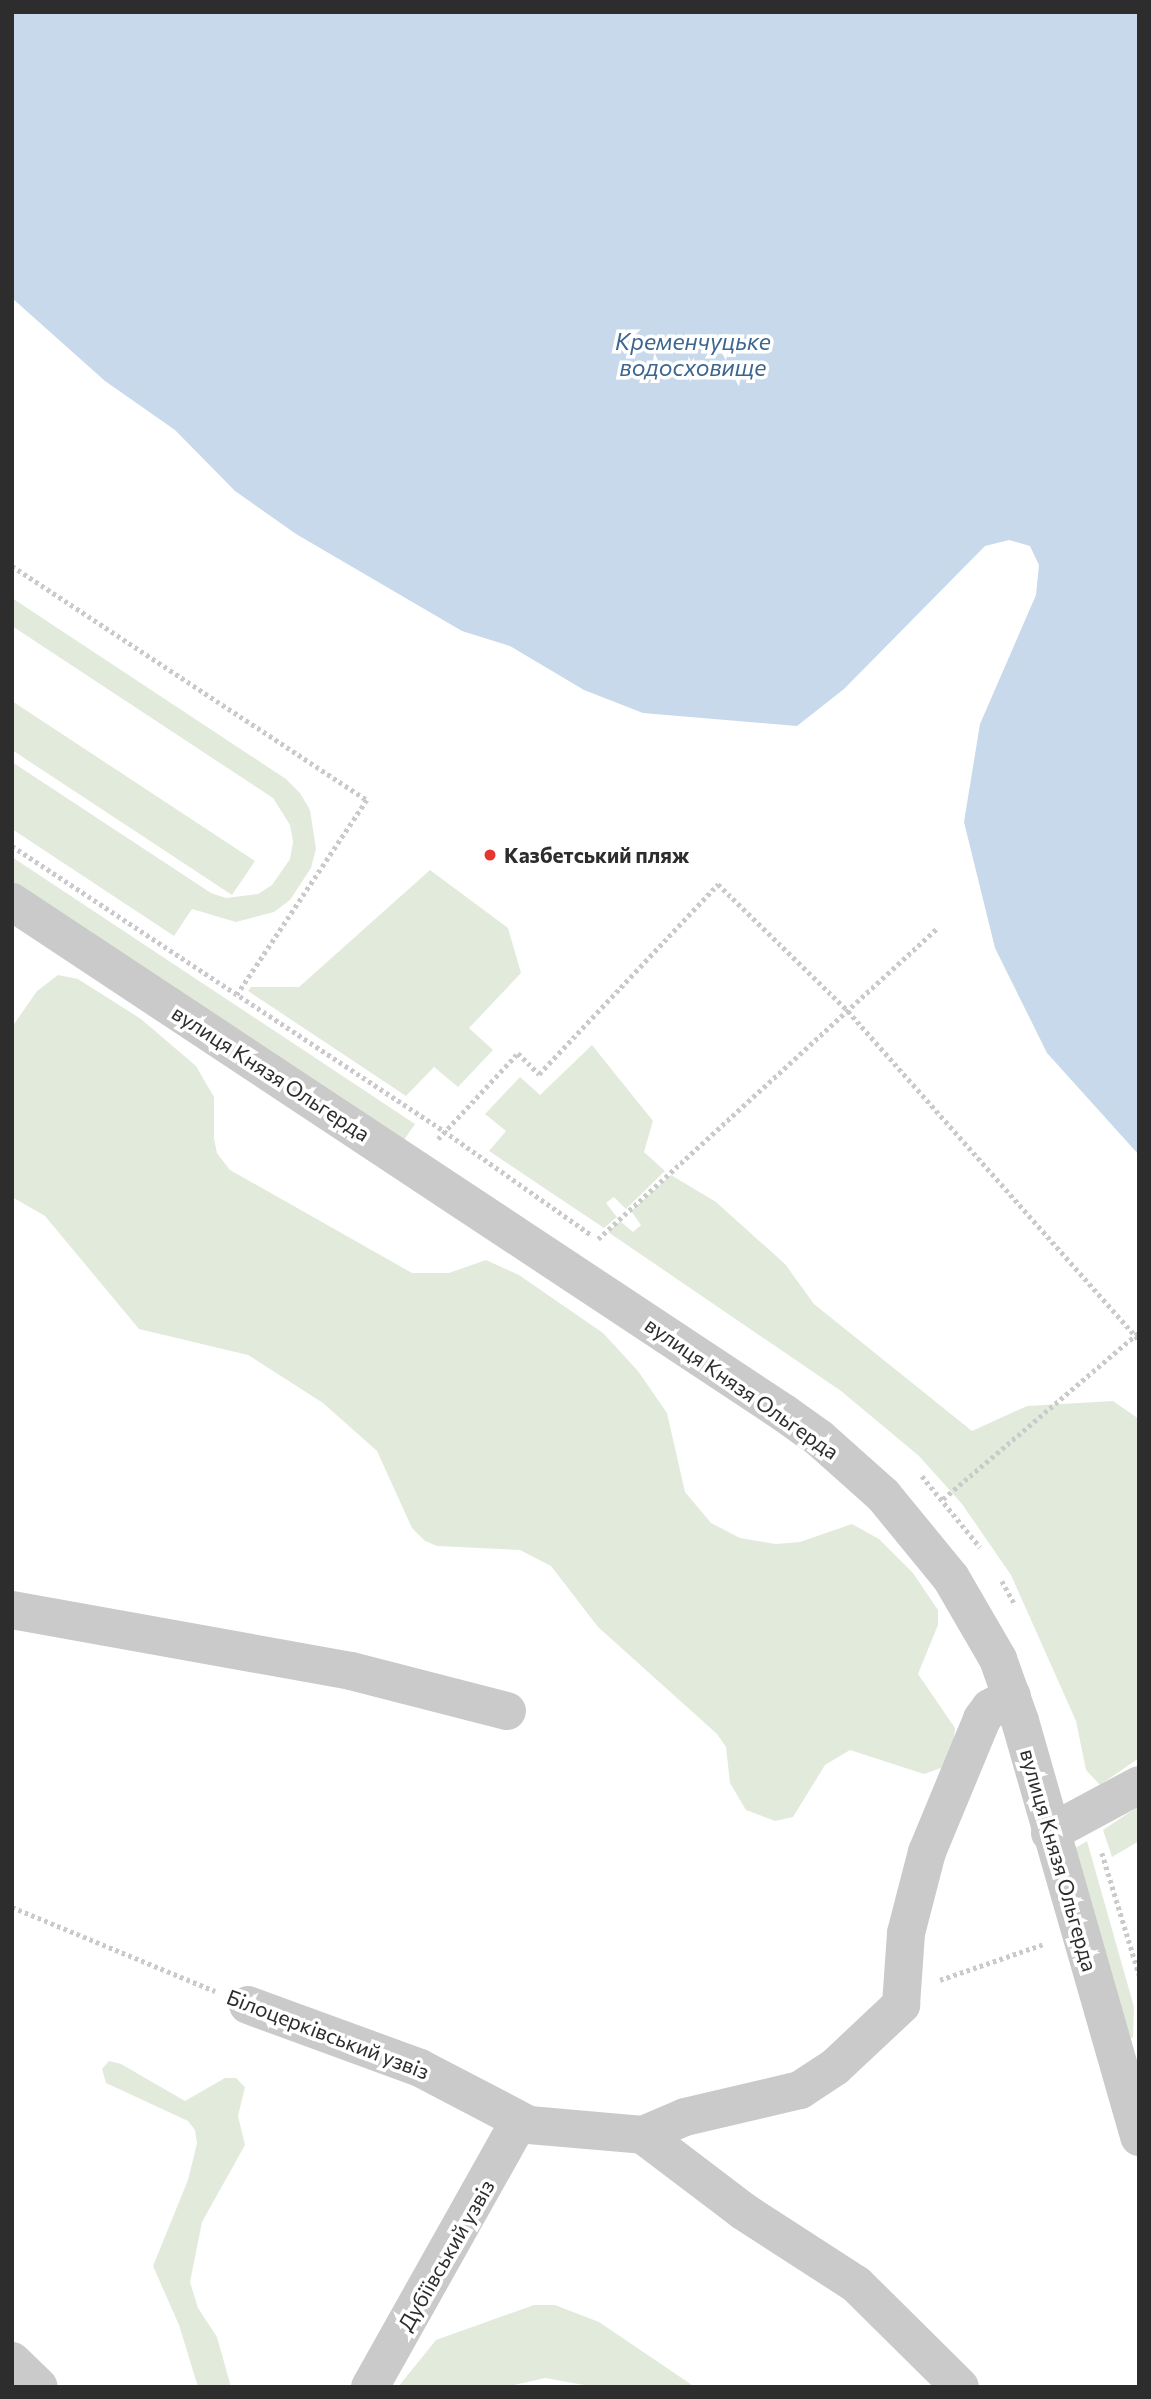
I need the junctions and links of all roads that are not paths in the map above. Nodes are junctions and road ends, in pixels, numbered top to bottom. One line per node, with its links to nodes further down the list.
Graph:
1 (12, 902): 3 (street, вулиця Князя Ольгерда)
2 (12, 1610): 4 (street)
3 (1012, 1696): 6 (street, вулиця Князя Ольгерда); 10 (street, Білоцерківський узвіз)
4 (507, 1711)
5 (1139, 1784): 6 (street)
6 (1050, 1833): 8 (street, вулиця Князя Ольгерда)
7 (248, 2005): 9 (street, Білоцерківський узвіз)
8 (1127, 2056): 11 (street, вулиця Князя Ольгерда)
9 (519, 2122): 10 (street, Білоцерківський узвіз); 14 (street, Дубіївський узвіз)
10 (643, 2135): 15 (street)
11 (1139, 2137)
12 (12, 2361): 13 (street)
13 (40, 2387)
14 (370, 2387)
15 (960, 2387)

